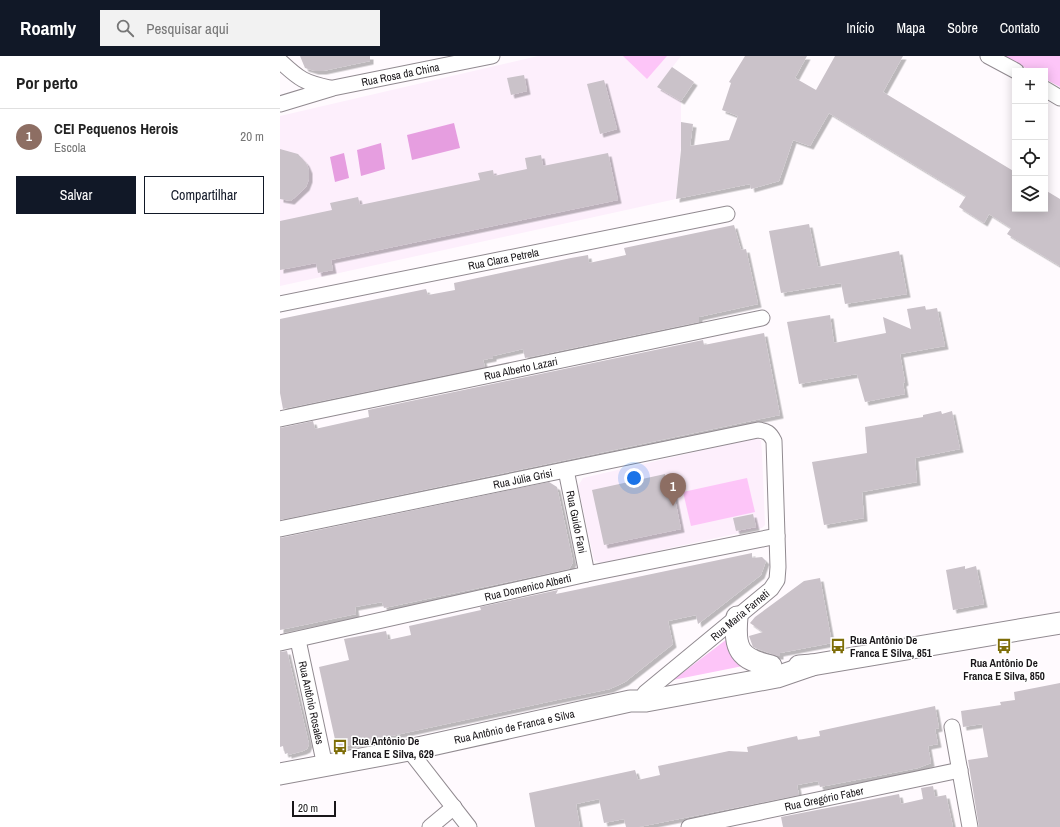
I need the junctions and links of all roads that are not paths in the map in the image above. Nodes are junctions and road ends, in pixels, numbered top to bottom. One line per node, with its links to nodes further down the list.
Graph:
1 (284, 56): 5 (street)
2 (492, 56): 4 (street, Rua Rosa da China)
3 (988, 56): 6 (street)
4 (471, 58): 7 (street, Rua Rosa da China)
5 (280, 61): 7 (street, Rua Rosa da China)
6 (1012, 69)
7 (333, 88): 10 (street, Rua Rosa da China)
8 (1048, 91): 9 (street)
9 (1060, 98)
10 (280, 104)
11 (727, 214): 12 (street, Rua Clara Petrela)
12 (280, 304)
13 (762, 318): 14 (street, Rua Alberto Lazari)
14 (280, 419)
15 (767, 431): 16 (street, Rua Júlia Grisi); 18 (street, Rua Maria Farneti)
16 (566, 470): 17 (street, Rua Júlia Grisi); 19 (street, Rua Guido Fani)
17 (280, 529)
18 (778, 536): 19 (street, Rua Domenico Alberti); 20 (street, Rua Maria Farneti)
19 (587, 574): 22 (street, Rua Domenico Alberti)
20 (737, 618): 25 (main road); 26 (street, Rua Maria Farneti)
21 (1060, 623): 24 (main road, Rua Antônio de Franca e Silva)
22 (298, 640): 23 (street, Rua Domenico Alberti); 29 (street, Rua Antônio Rosales)
23 (280, 643)
24 (812, 665): 25 (main road, Rua Antônio de Franca e Silva); 26 (main road, Rua Antônio de Franca e Silva)
25 (771, 666): 26 (main road, Rua Antônio de Franca e Silva)
26 (640, 698): 28 (main road, Rua Antônio de Franca e Silva)
27 (952, 727): 30 (street)
28 (409, 750): 29 (main road, Rua Antônio de Franca e Silva); 32 (street)
29 (325, 766): 31 (main road, Rua Antônio de Franca e Silva)
30 (960, 770): 35 (street, Rua Gregório Faber); 36 (street)
31 (280, 774)
32 (454, 807): 33 (street); 34 (street)
33 (430, 827)
34 (469, 827)
35 (689, 827)
36 (970, 827)

